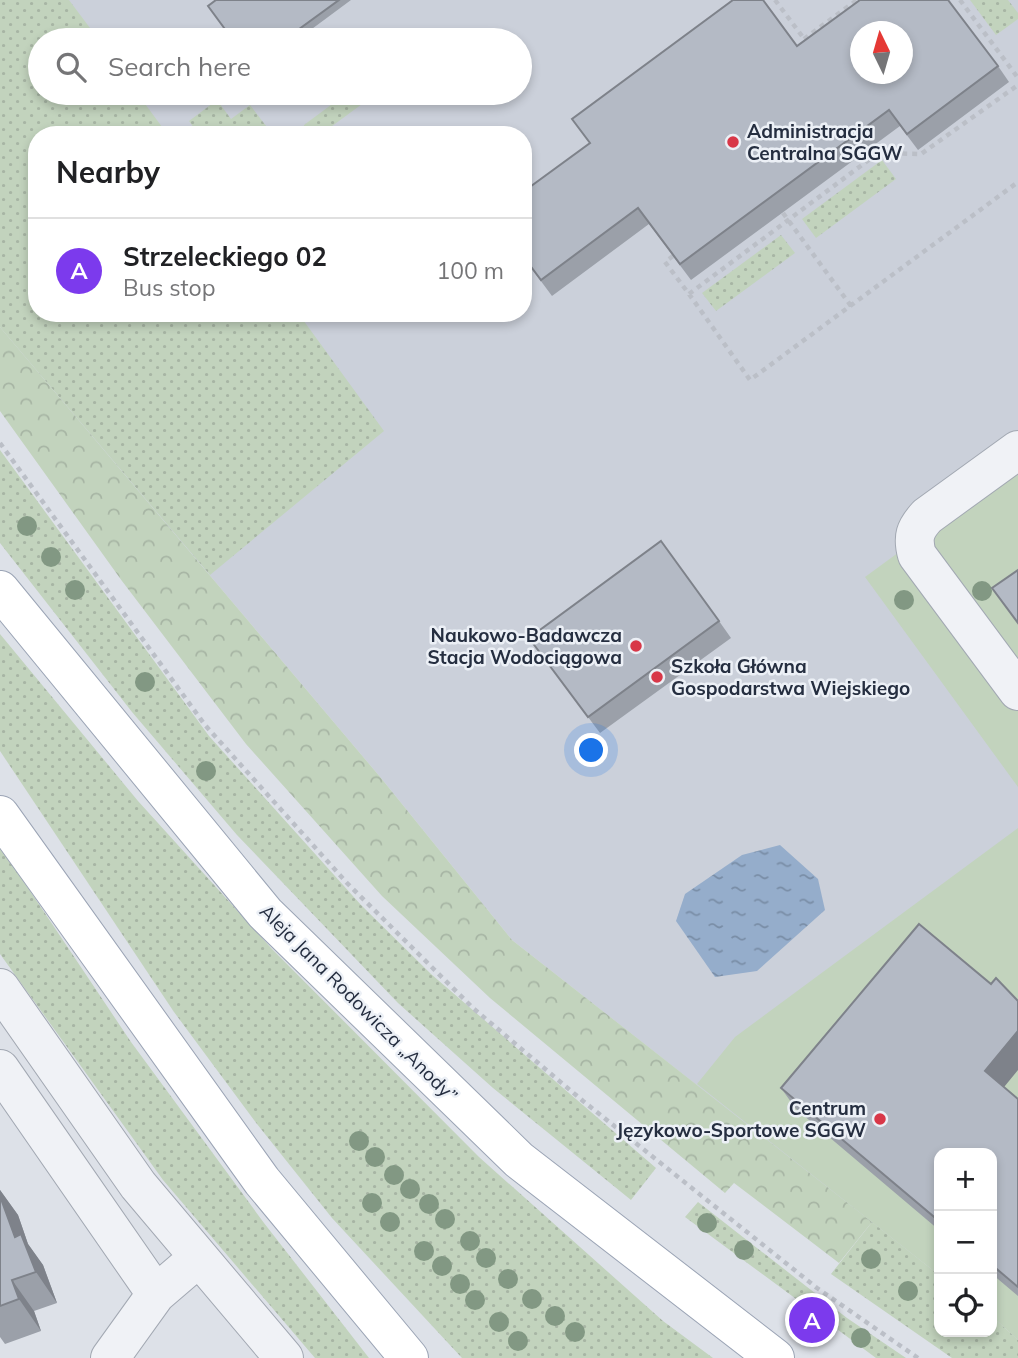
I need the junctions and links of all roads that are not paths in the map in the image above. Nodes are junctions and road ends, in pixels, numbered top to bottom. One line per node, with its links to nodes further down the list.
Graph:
1 (1018, 450): 3 (lane)
2 (0, 590): 12 (main road, Aleja Jana Rodowicza „Anody”)
3 (1018, 691)
4 (0, 815): 11 (main road)
5 (0, 988): 7 (lane)
6 (0, 1069): 8 (lane)
7 (198, 1258): 8 (lane); 10 (lane)
8 (156, 1294): 9 (lane)
9 (110, 1358)
10 (284, 1358)
11 (409, 1358)
12 (775, 1358)

